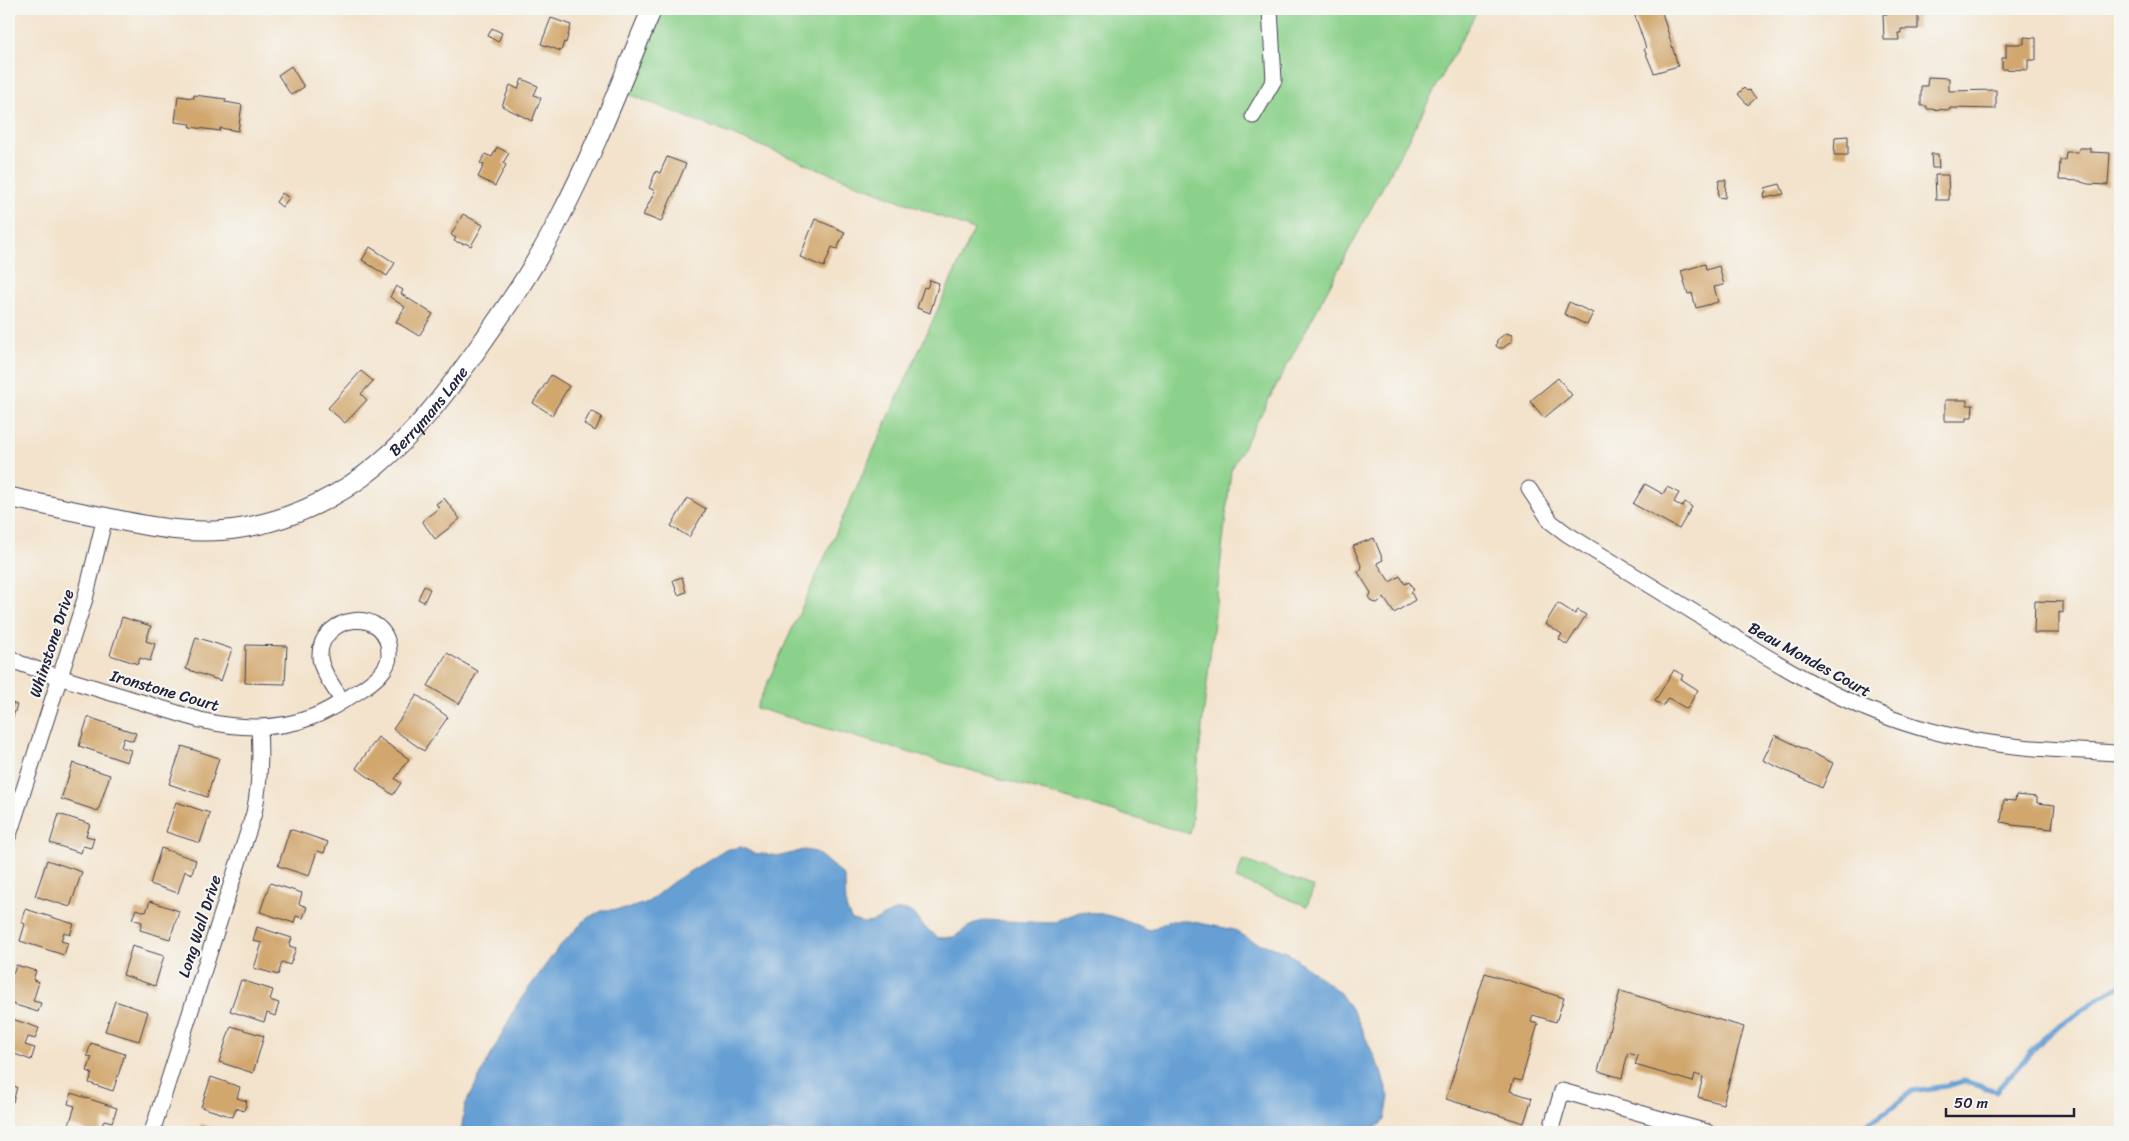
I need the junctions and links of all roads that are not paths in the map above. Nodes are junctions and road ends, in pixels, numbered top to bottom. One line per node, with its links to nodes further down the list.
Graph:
1 (652, 9): 6 (street, Berrymans Lane)
2 (1270, 9): 3 (street)
3 (1253, 116)
4 (1529, 489): 11 (street, Beau Mondes Court)
5 (9, 497): 6 (street, Berrymans Lane)
6 (105, 517): 8 (street, Whinstone Drive)
7 (9, 657): 8 (street, Ironstone Court)
8 (59, 677): 10 (street, Ironstone Court); 12 (street, Whinstone Drive)
9 (342, 701): 9 (street, Ironstone Court); 10 (street, Ironstone Court)
10 (259, 728): 13 (street, Long Wall Drive)
11 (2120, 753)
12 (9, 835)
13 (152, 1132)
14 (1550, 1132): 15 (street)
15 (1706, 1132)

